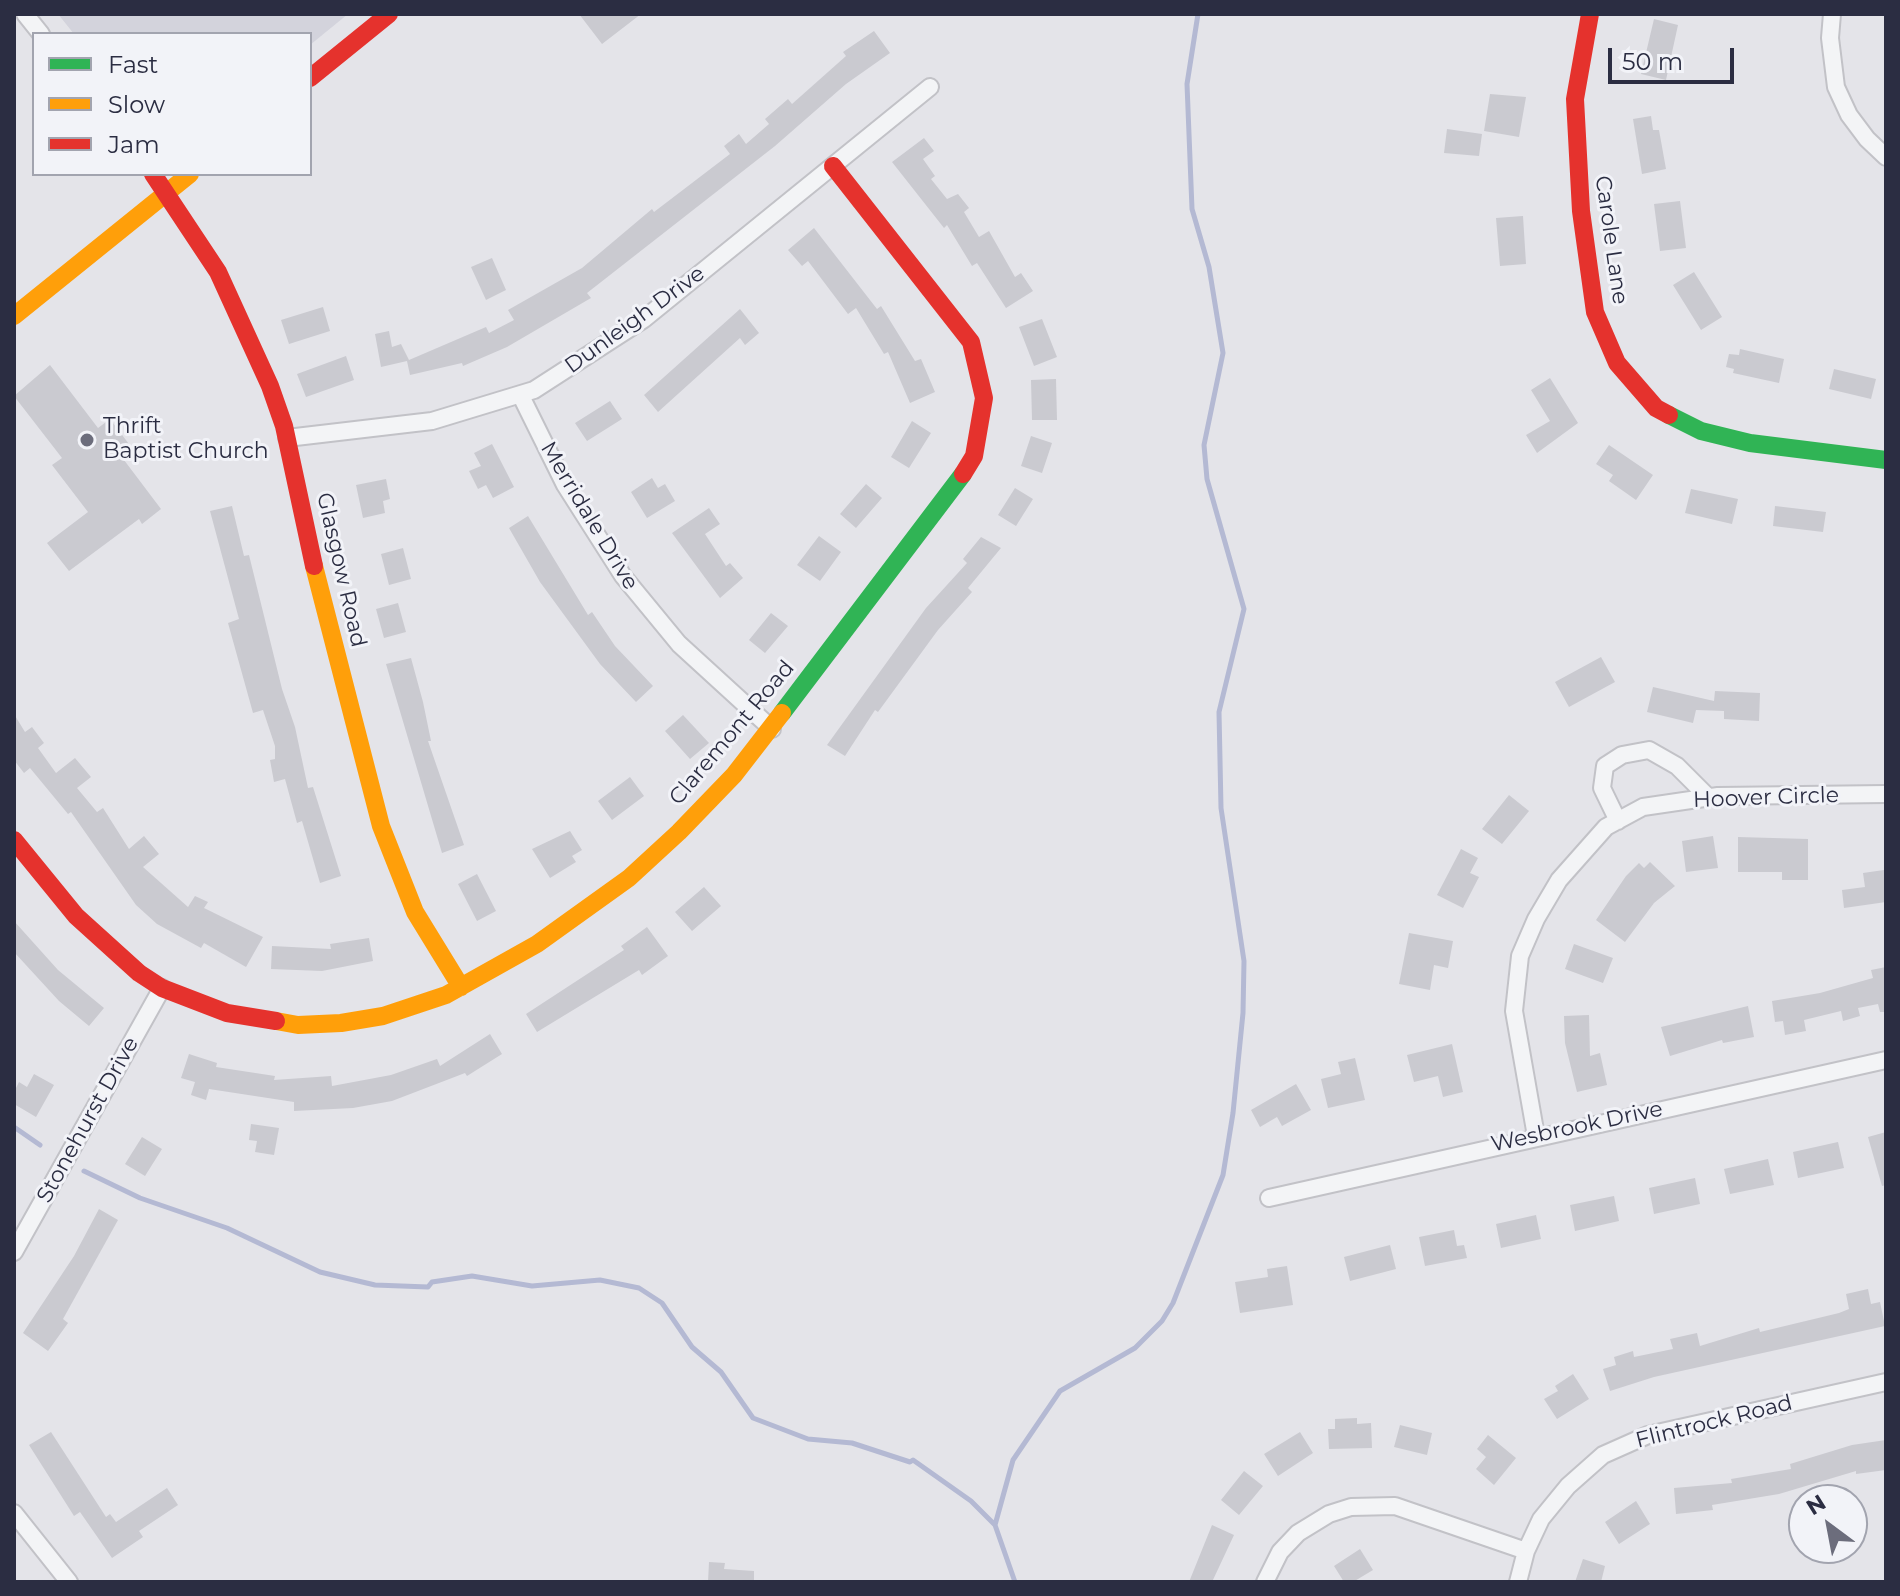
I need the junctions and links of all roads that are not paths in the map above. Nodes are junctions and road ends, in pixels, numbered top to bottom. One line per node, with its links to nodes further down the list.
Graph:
1 (25, 14): 5 (street)
2 (389, 14): 6 (street)
3 (1590, 14): 16 (street, Carole Lane)
4 (1832, 14): 8 (street)
5 (39, 32)
6 (312, 76)
7 (930, 87): 9 (street, Dunleigh Drive)
8 (1886, 157)
9 (833, 166): 14 (street, Dunleigh Drive); 17 (street, Claremont Road)
10 (154, 176): 12 (street, Glasgow Road)
11 (188, 176): 12 (street)
12 (167, 194): 13 (street); 15 (street, Glasgow Road)
13 (14, 316)
14 (521, 396): 15 (street, Dunleigh Drive); 17 (street, Merridale Drive)
15 (287, 438): 22 (street, Glasgow Road)
16 (1886, 460)
17 (772, 729): 22 (street, Claremont Road)
18 (1886, 794): 19 (street, Hoover Circle)
19 (1708, 797): 20 (street, Hoover Circle); 20 (street)
20 (1618, 821): 25 (street, Hoover Circle)
21 (14, 840): 23 (street, Claremont Road)
22 (461, 987): 23 (street, Claremont Road)
23 (162, 988): 27 (street, Stonehurst Drive)
24 (1886, 1060): 25 (street, Wesbrook Drive)
25 (1536, 1136): 26 (street, Wesbrook Drive)
26 (1269, 1198)
27 (14, 1252)
28 (1886, 1382): 30 (street, Flintrock Road)
29 (14, 1513): 31 (street)
30 (1526, 1551): 32 (street); 33 (street, Flintrock Road)
31 (69, 1582)
32 (1265, 1582)
33 (1518, 1582)

